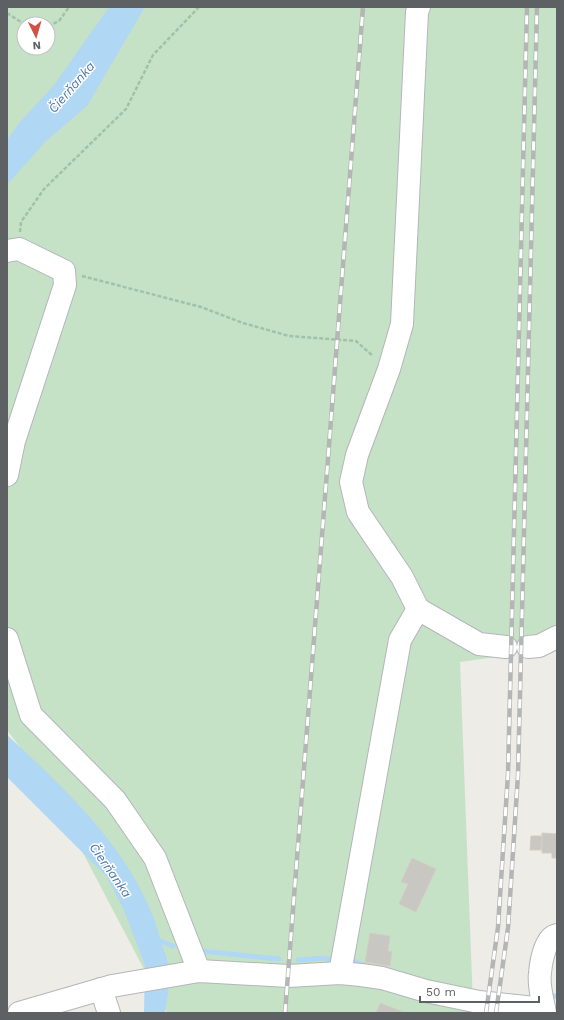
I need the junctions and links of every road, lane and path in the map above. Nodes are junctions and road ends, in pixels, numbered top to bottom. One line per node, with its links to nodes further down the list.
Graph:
1 (69, 7): 6 (path)
2 (199, 7): 7 (path)
3 (419, 7): 9 (street)
4 (7, 13): 5 (path)
5 (16, 19)
6 (56, 22)
7 (13, 250): 8 (street)
8 (64, 271): 9 (path); 10 (street)
9 (389, 369): 11 (street)
10 (7, 475)
11 (418, 609): 14 (street); 18 (street)
12 (557, 637): 15 (street)
13 (7, 640): 17 (street)
14 (506, 647)
15 (528, 647)
16 (557, 935): 20 (street)
17 (199, 971): 18 (street); 19 (street)
18 (340, 972): 20 (street)
19 (106, 987): 21 (street); 22 (street)
20 (545, 1011)
21 (19, 1013)
22 (109, 1013)

